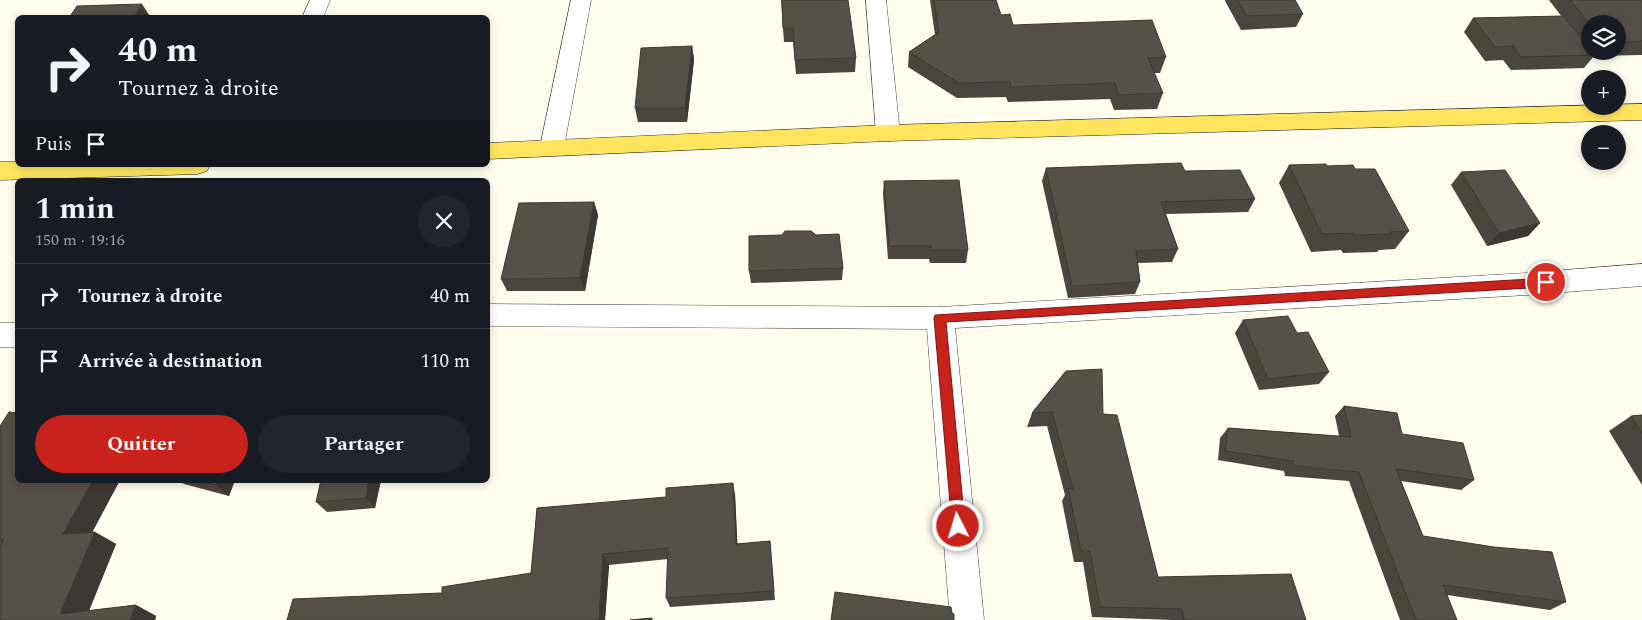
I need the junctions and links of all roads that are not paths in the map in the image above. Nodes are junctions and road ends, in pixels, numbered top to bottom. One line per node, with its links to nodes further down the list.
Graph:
1 (320, 0): 4 (street)
2 (581, 0): 7 (street)
3 (876, 0): 6 (street)
4 (313, 15)
5 (1642, 112): 6 (main road)
6 (888, 133): 7 (main road)
7 (552, 147): 8 (main road)
8 (490, 150)
9 (132, 167): 10 (main road)
10 (0, 171)
11 (1642, 275): 13 (street)
12 (490, 316): 13 (street)
13 (940, 318): 16 (street)
14 (0, 335): 15 (street)
15 (15, 335)
16 (967, 620)

